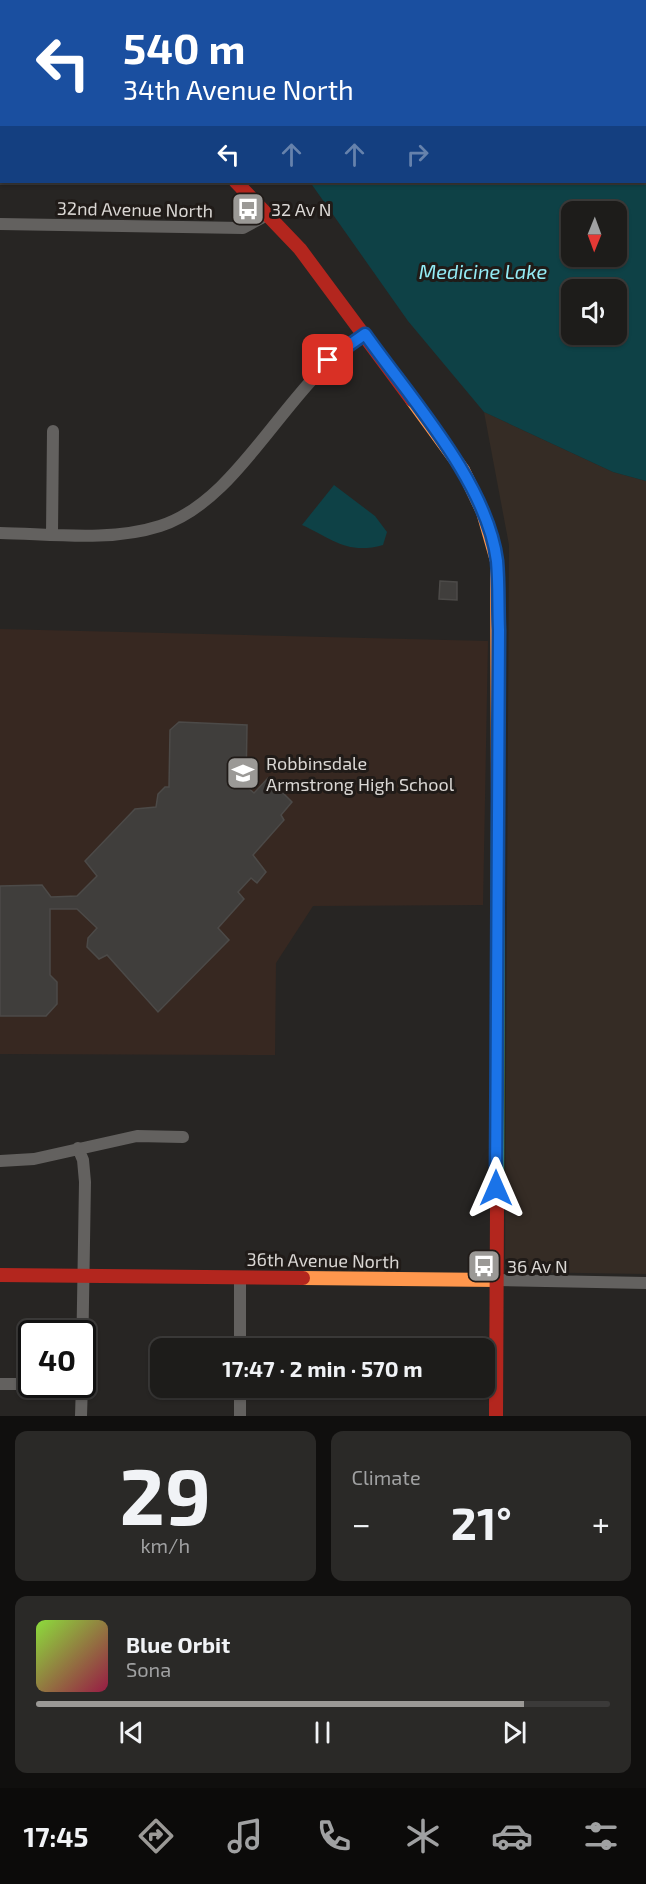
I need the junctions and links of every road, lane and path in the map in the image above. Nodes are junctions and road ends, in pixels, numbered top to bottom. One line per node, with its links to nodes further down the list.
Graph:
1 (237, 183): 2 (street)
2 (267, 215): 3 (street, 32nd Avenue North); 4 (street)
3 (0, 224)
4 (365, 334): 7 (street); 14 (street)
5 (53, 431): 7 (street)
6 (0, 533): 7 (street)
7 (52, 534)
8 (183, 1137): 9 (street)
9 (78, 1148): 10 (street); 12 (street)
10 (0, 1161)
11 (0, 1275): 12 (street, 36th Avenue North)
12 (84, 1276): 13 (street, 36th Avenue North); 16 (street)
13 (240, 1277): 14 (street, 36th Avenue North); 17 (street)
14 (496, 1280): 15 (street, 36th Avenue North); 24 (street)
15 (646, 1283)
16 (83, 1320)
17 (240, 1338)
18 (0, 1384): 19 (street)
19 (18, 1384)
20 (82, 1398): 22 (street)
21 (240, 1398): 23 (street)
22 (81, 1416)
23 (240, 1416)
24 (496, 1416)

